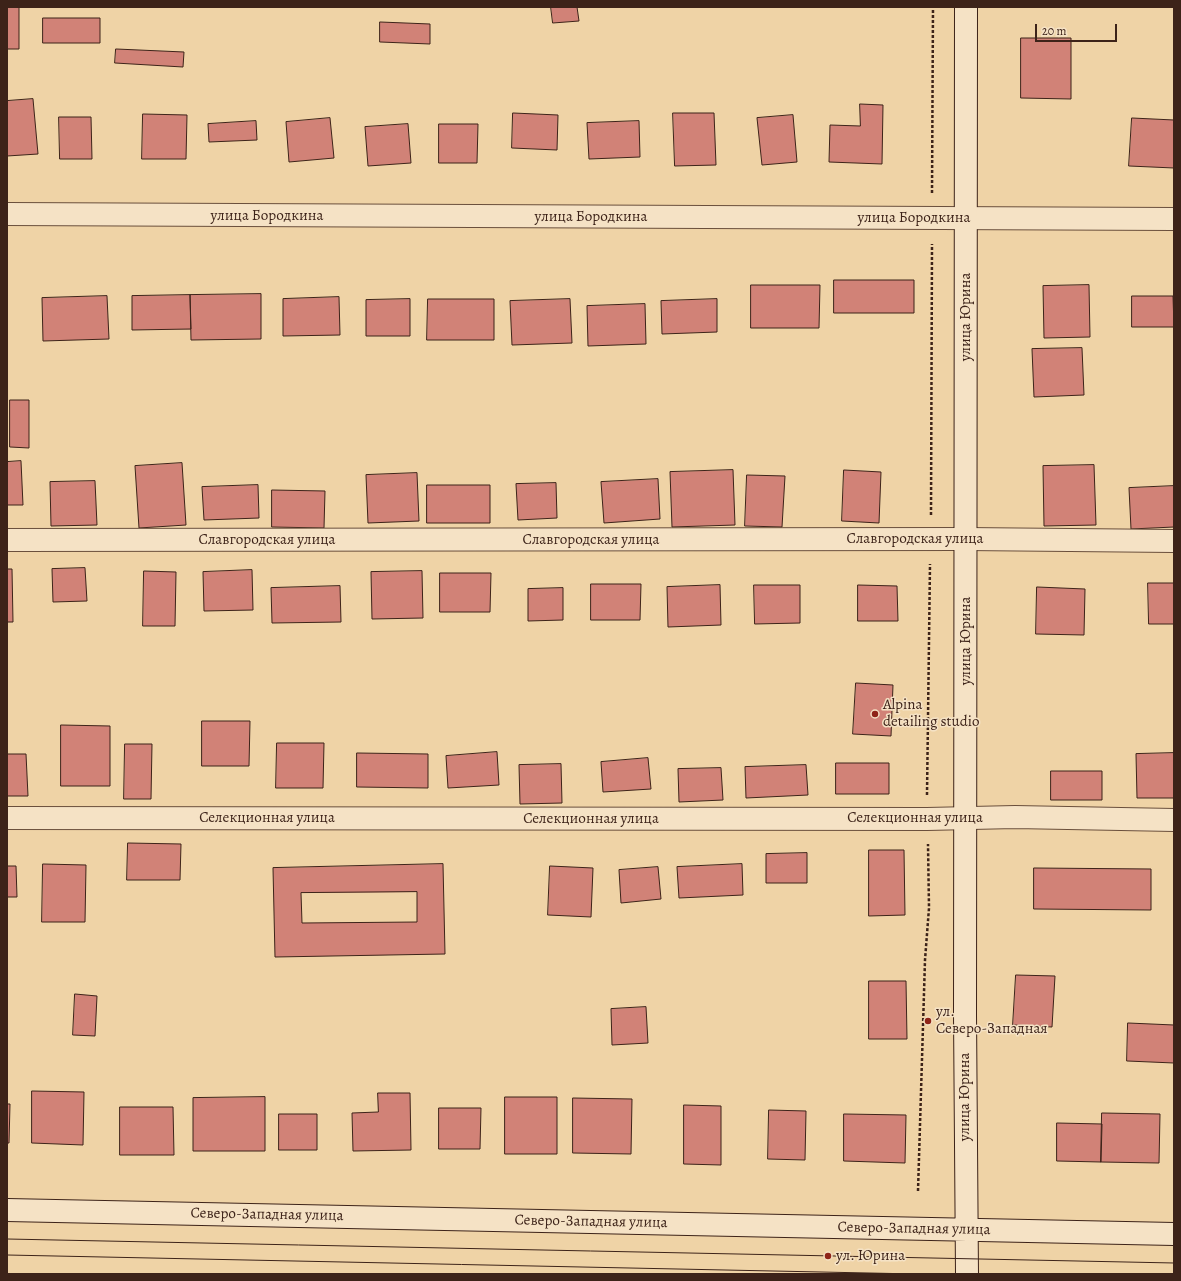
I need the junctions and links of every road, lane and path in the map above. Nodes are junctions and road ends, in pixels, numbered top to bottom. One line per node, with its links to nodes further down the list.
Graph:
1 (933, 7): 5 (path)
2 (966, 7): 4 (street, улица Юрина)
3 (7, 214): 5 (street, улица Бородкина)
4 (965, 218): 5 (street, улица Бородкина); 6 (street, улица Бородкина); 7 (street, улица Юрина)
5 (931, 219): 9 (path)
6 (1174, 219)
7 (966, 539): 9 (street, Славгородская улица); 10 (street, Славгородская улица); 12 (street, улица Юрина)
8 (7, 540): 9 (street, Славгородская улица)
9 (930, 540): 13 (path)
10 (1174, 541)
11 (7, 818): 13 (street, Селекционная улица)
12 (966, 818): 13 (street, Селекционная улица); 14 (street, Селекционная улица); 17 (street, улица Юрина)
13 (927, 819): 15 (path)
14 (1174, 820)
15 (918, 1191)
16 (7, 1210): 17 (street, Северо-Западная улица)
17 (966, 1230): 18 (street, Северо-Западная улица); 19 (street, улица Юрина)
18 (1174, 1234)
19 (967, 1274)

